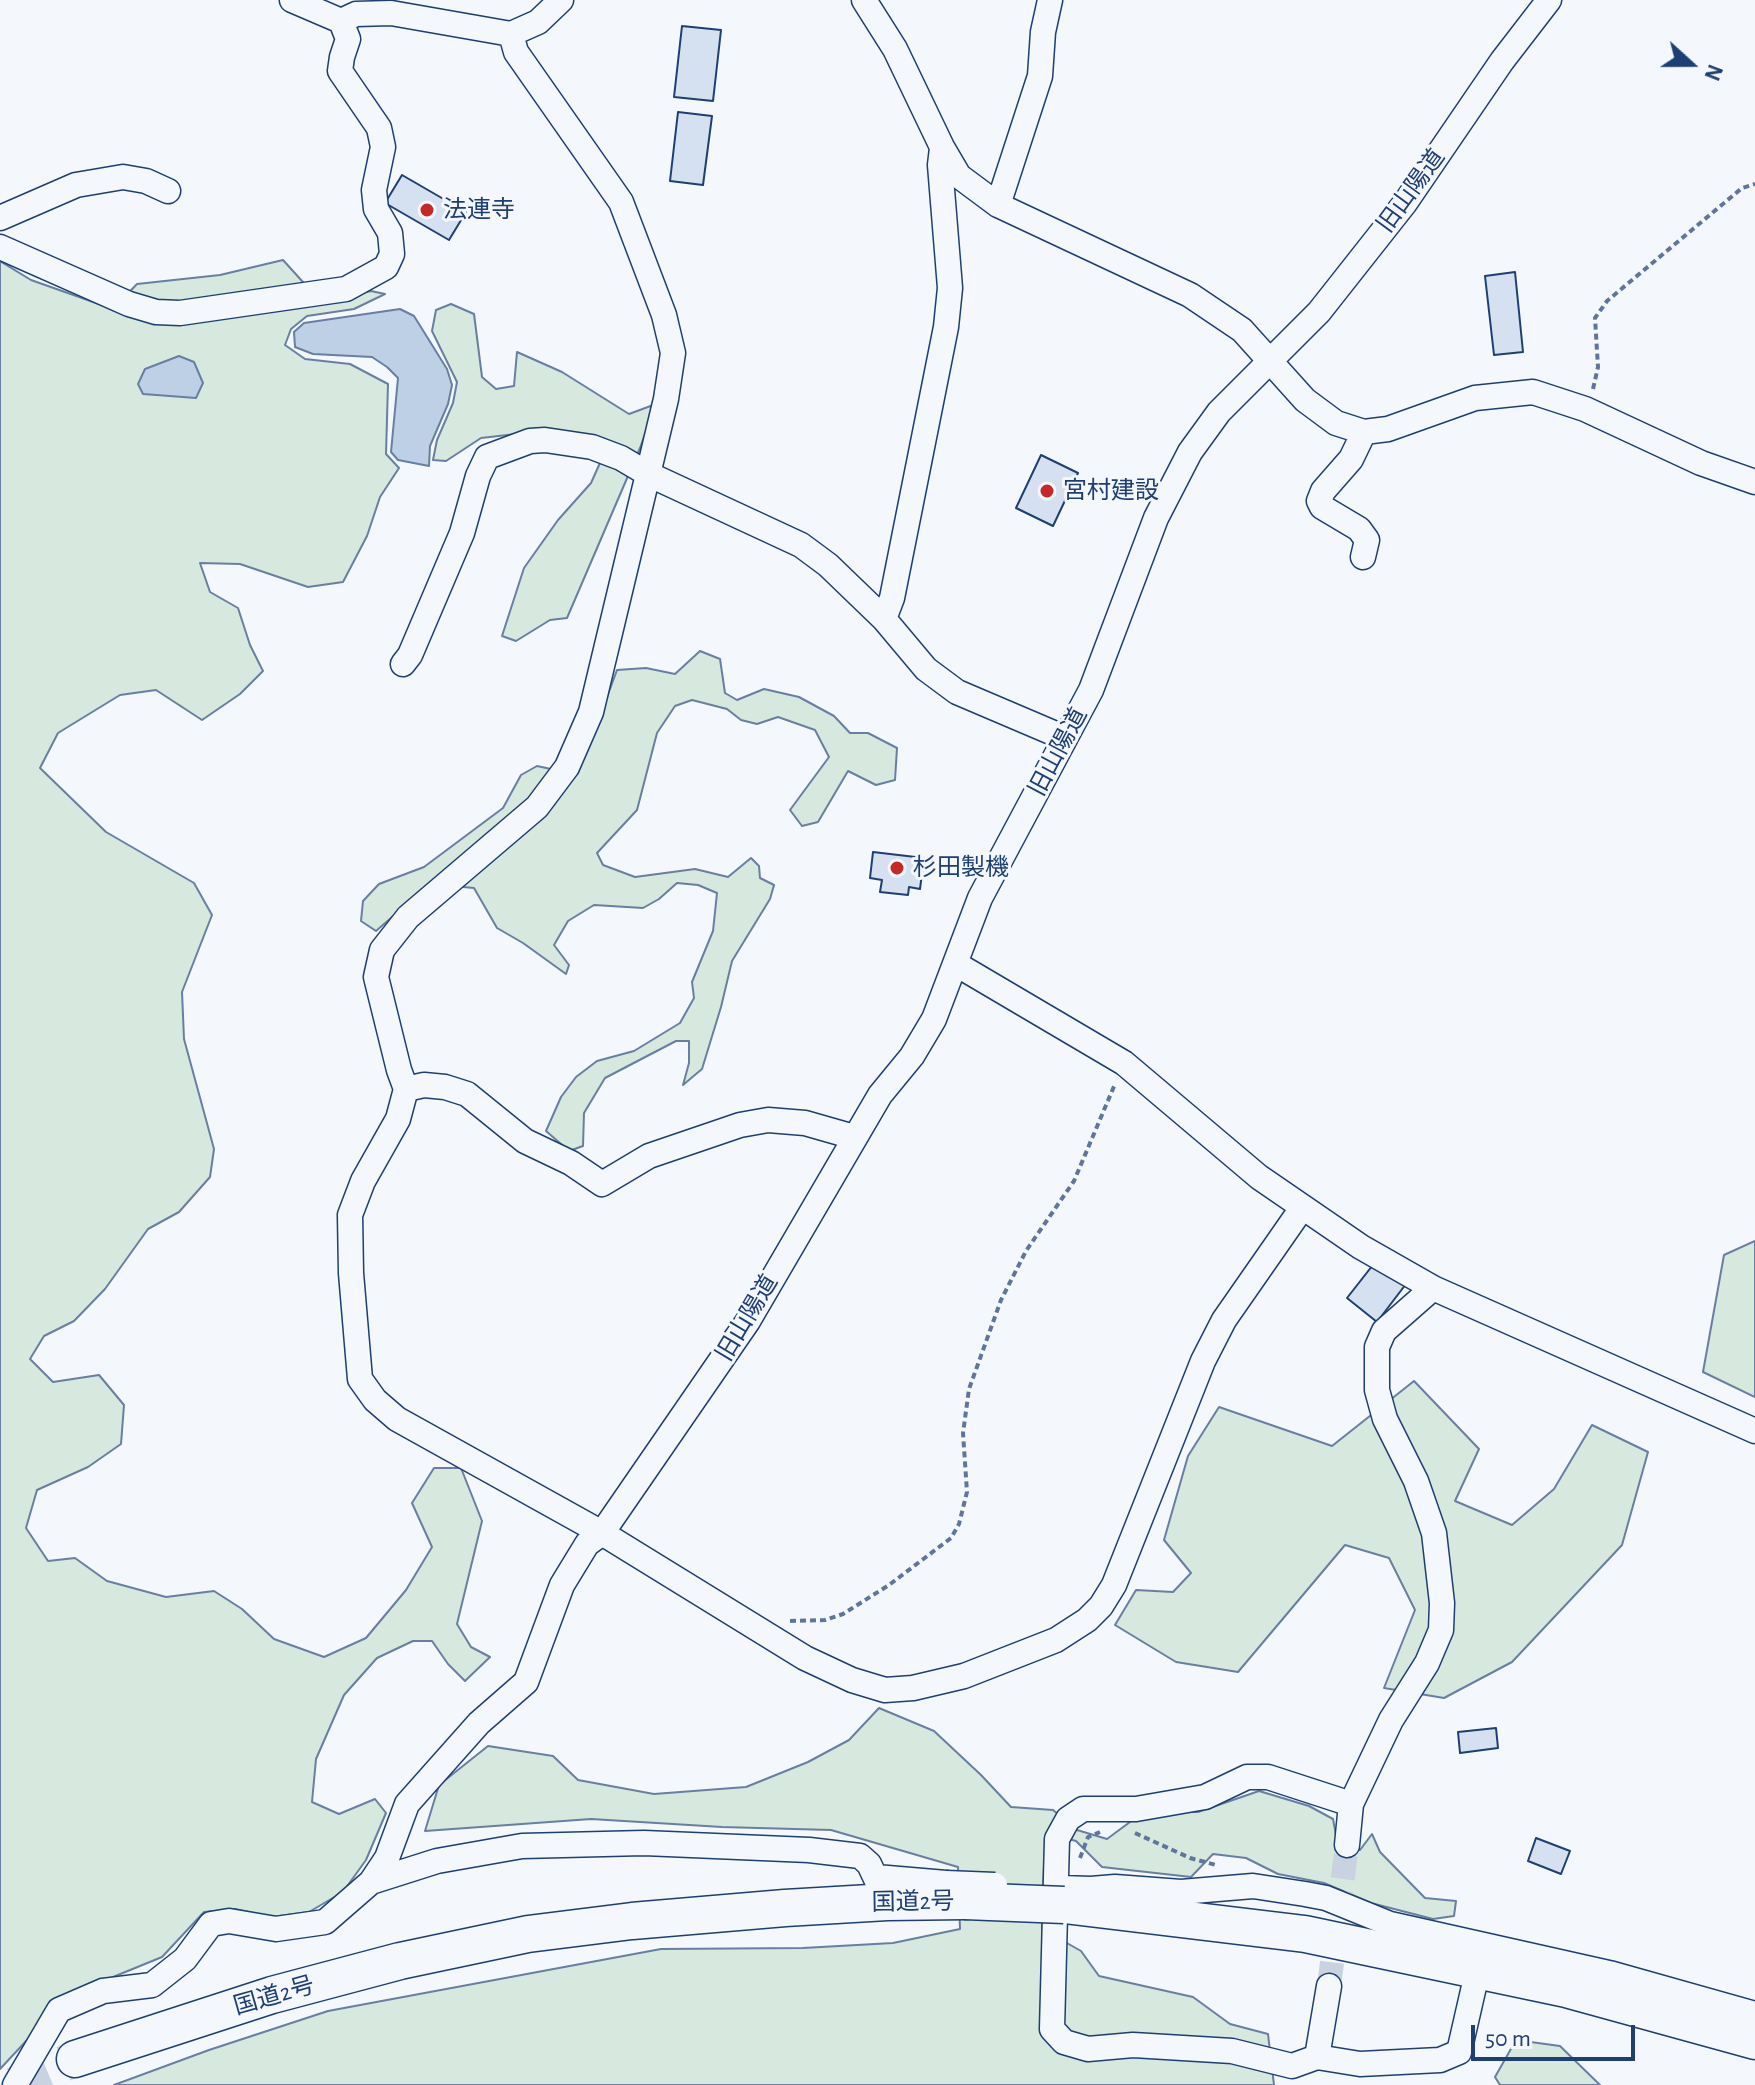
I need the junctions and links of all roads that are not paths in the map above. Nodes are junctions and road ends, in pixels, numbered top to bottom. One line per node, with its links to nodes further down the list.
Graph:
1 (292, 0): 6 (street)
2 (561, 0): 7 (street)
3 (864, 0): 8 (street)
4 (1050, 0): 10 (street)
5 (1549, 0): 13 (street, 旧山陽道)
6 (351, 12): 7 (street); 12 (street)
7 (511, 34): 15 (street)
8 (942, 147): 10 (street); 18 (street)
9 (168, 191): 11 (street)
10 (998, 205): 13 (street)
11 (0, 218)
12 (0, 247)
13 (1270, 359): 14 (street); 20 (street, 旧山陽道)
14 (1364, 432): 16 (street); 17 (street)
15 (648, 474): 18 (street); 19 (street); 22 (street)
16 (1755, 482)
17 (1363, 557)
18 (884, 619): 20 (street)
19 (403, 664)
20 (1065, 738): 21 (street, 旧山陽道)
21 (956, 964): 23 (street, 旧山陽道); 24 (street)
22 (406, 1089): 23 (street); 27 (street)
23 (854, 1137): 27 (street, 旧山陽道)
24 (1302, 1208): 25 (street); 27 (street)
25 (1433, 1288): 26 (street); 28 (street)
26 (1755, 1431)
27 (602, 1533): 30 (street, 旧山陽道)
28 (1351, 1804): 29 (street); 31 (street)
29 (1347, 1845)
30 (371, 1882): 32 (street); 39 (street)
31 (1060, 1889): 32 (highway, 国道2号, bridge); 33 (highway, 国道2号); 35 (street); 37 (street)
32 (882, 1890): 38 (highway, 国道2号)
33 (1478, 1969): 36 (highway, 国道2号); 37 (street)
34 (1329, 1986): 37 (street)
35 (1755, 2014)
36 (1755, 2041)
37 (1317, 2057)
38 (75, 2059)
39 (15, 2085)

